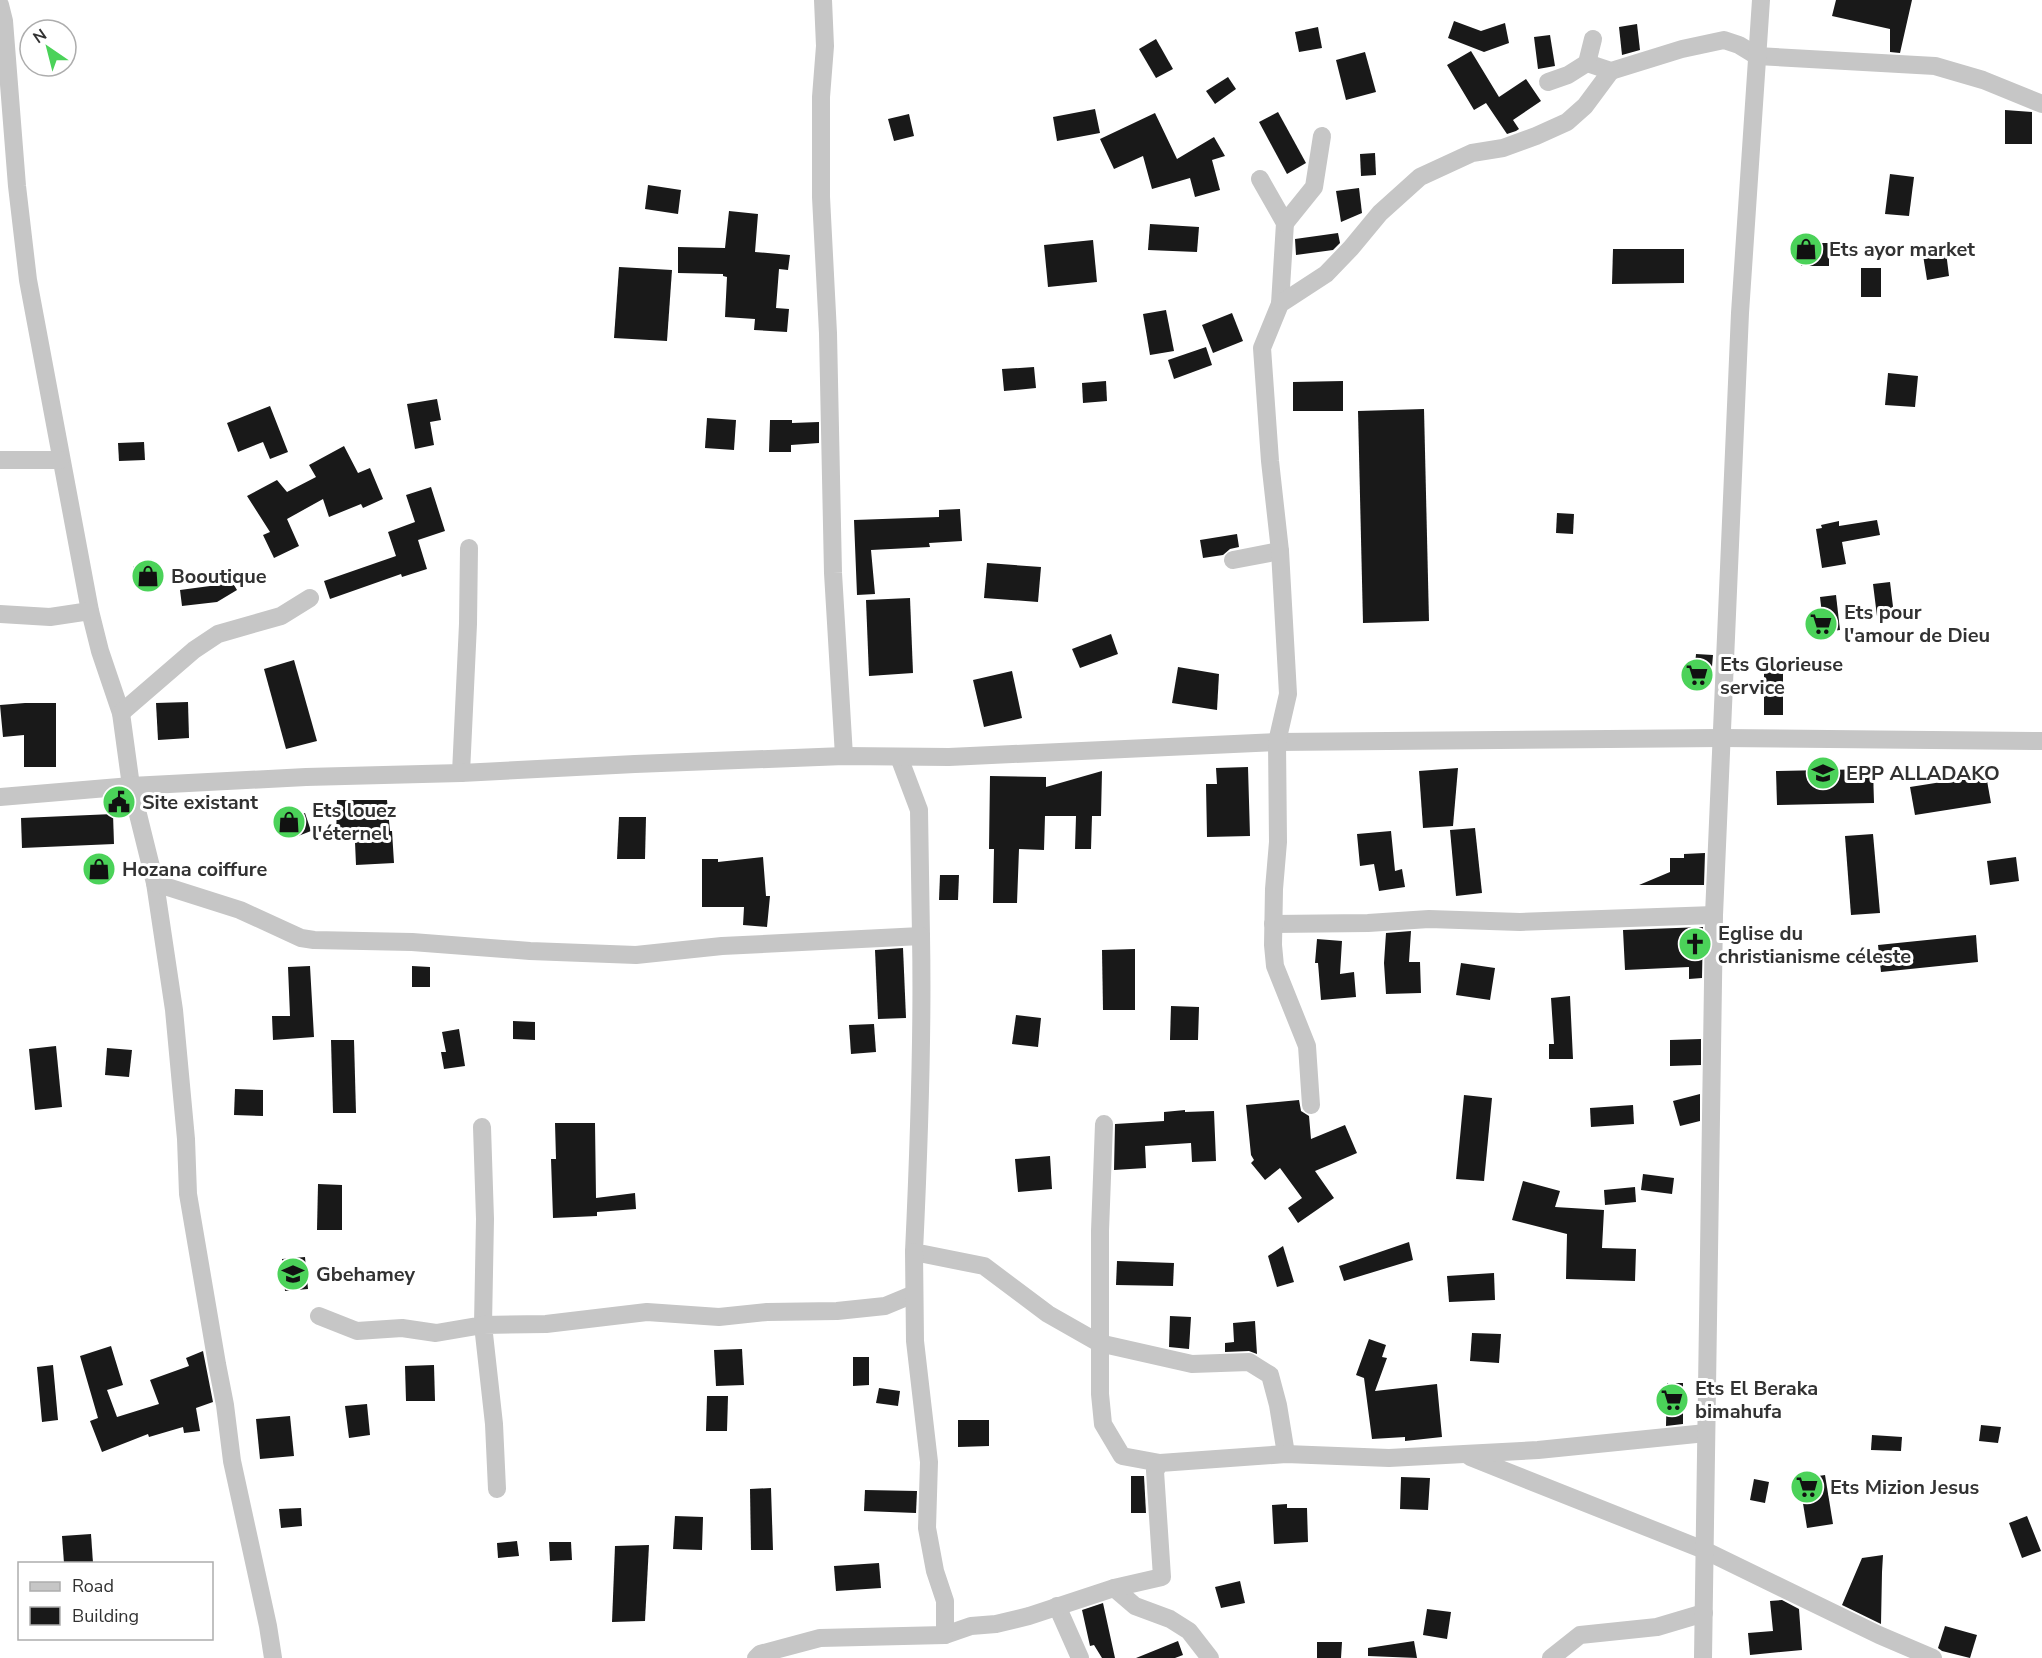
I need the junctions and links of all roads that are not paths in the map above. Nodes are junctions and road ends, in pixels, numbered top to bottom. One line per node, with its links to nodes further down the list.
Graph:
1 (823, 0): 26 (street)
2 (1761, 0): 5 (street)
3 (1, 16): 15 (street)
4 (1593, 39): 6 (street)
5 (1757, 56): 7 (street); 9 (street); 23 (street)
6 (1587, 63): 7 (street); 8 (street)
7 (1611, 71): 13 (street)
8 (1548, 82)
9 (2042, 104)
10 (1322, 136): 12 (street)
11 (1260, 179): 12 (street)
12 (1285, 223): 13 (street)
13 (1280, 304): 17 (street)
14 (0, 460): 15 (street)
15 (60, 460): 20 (street)
16 (469, 548): 28 (street)
17 (1280, 551): 18 (street); 25 (street)
18 (1233, 560)
19 (310, 598): 22 (street)
20 (90, 611): 21 (street); 22 (street)
21 (0, 615)
22 (121, 713): 29 (street)
23 (1720, 738): 24 (street); 25 (street); 32 (street)
24 (2042, 741)
25 (1277, 742): 27 (street); 33 (street)
26 (844, 756): 27 (street); 28 (street)
27 (899, 757): 34 (street)
28 (461, 773): 29 (street)
29 (131, 786): 30 (street); 31 (street)
30 (0, 797)
31 (156, 883): 34 (street); 53 (street)
32 (1714, 915): 33 (street); 43 (street)
33 (1273, 924): 35 (street)
34 (921, 936): 38 (street)
35 (1311, 1105)
36 (1104, 1124): 42 (street)
37 (482, 1127): 41 (street)
38 (915, 1252): 39 (street); 42 (street)
39 (914, 1294): 41 (street); 52 (street)
40 (319, 1316): 41 (street)
41 (483, 1325): 47 (street)
42 (1099, 1343): 44 (street); 46 (street)
43 (1706, 1433): 45 (street); 48 (street)
44 (1286, 1454): 45 (street); 46 (street)
45 (1464, 1454): 48 (street)
46 (1160, 1463): 49 (street)
47 (497, 1490)
48 (1704, 1550): 51 (street); 59 (street)
49 (1114, 1588): 50 (street); 56 (street)
50 (1058, 1606): 52 (street); 55 (street)
51 (1704, 1613): 57 (street); 58 (street)
52 (945, 1635): 54 (street)
53 (273, 1658)
54 (756, 1658)
55 (1080, 1658)
56 (1210, 1658)
57 (1551, 1658)
58 (1703, 1658)
59 (1933, 1658)

